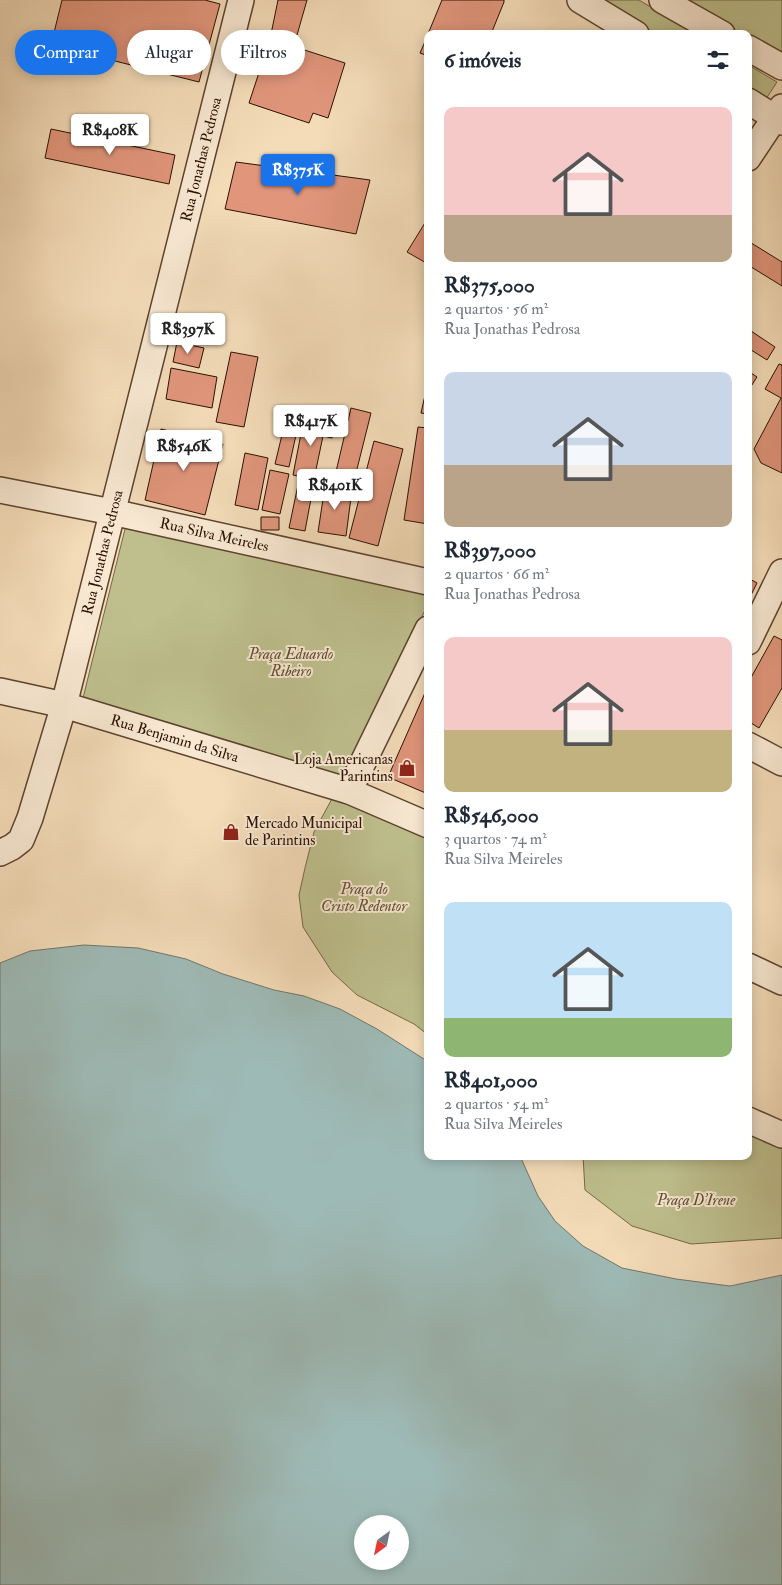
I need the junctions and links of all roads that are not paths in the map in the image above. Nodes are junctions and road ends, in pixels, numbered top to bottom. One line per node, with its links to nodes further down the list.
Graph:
1 (241, 0): 12 (street, Rua Jonathas Pedrosa)
2 (580, 0): 4 (street)
3 (667, 1): 5 (street)
4 (629, 30)
5 (715, 30)
6 (752, 50): 7 (street)
7 (782, 67)
8 (752, 103): 9 (street)
9 (780, 115): 10 (street)
10 (752, 153)
11 (0, 490): 12 (street, Rua Silva Meireles)
12 (112, 512): 14 (street, Rua Silva Meireles); 18 (street, Rua Jonathas Pedrosa)
13 (782, 572): 15 (street)
14 (424, 581)
15 (752, 634)
16 (424, 636): 21 (street)
17 (0, 691): 18 (street, Rua Benjamin da Silva)
18 (64, 705): 21 (street, Rua Benjamin da Silva); 23 (street, Rua Jonathas Pedrosa)
19 (752, 747): 20 (street)
20 (782, 763)
21 (349, 791): 22 (street, Rua Benjamin da Silva)
22 (424, 823)
23 (0, 853)
24 (752, 968): 25 (street)
25 (782, 982)
26 (752, 1122): 27 (street)
27 (782, 1135)

